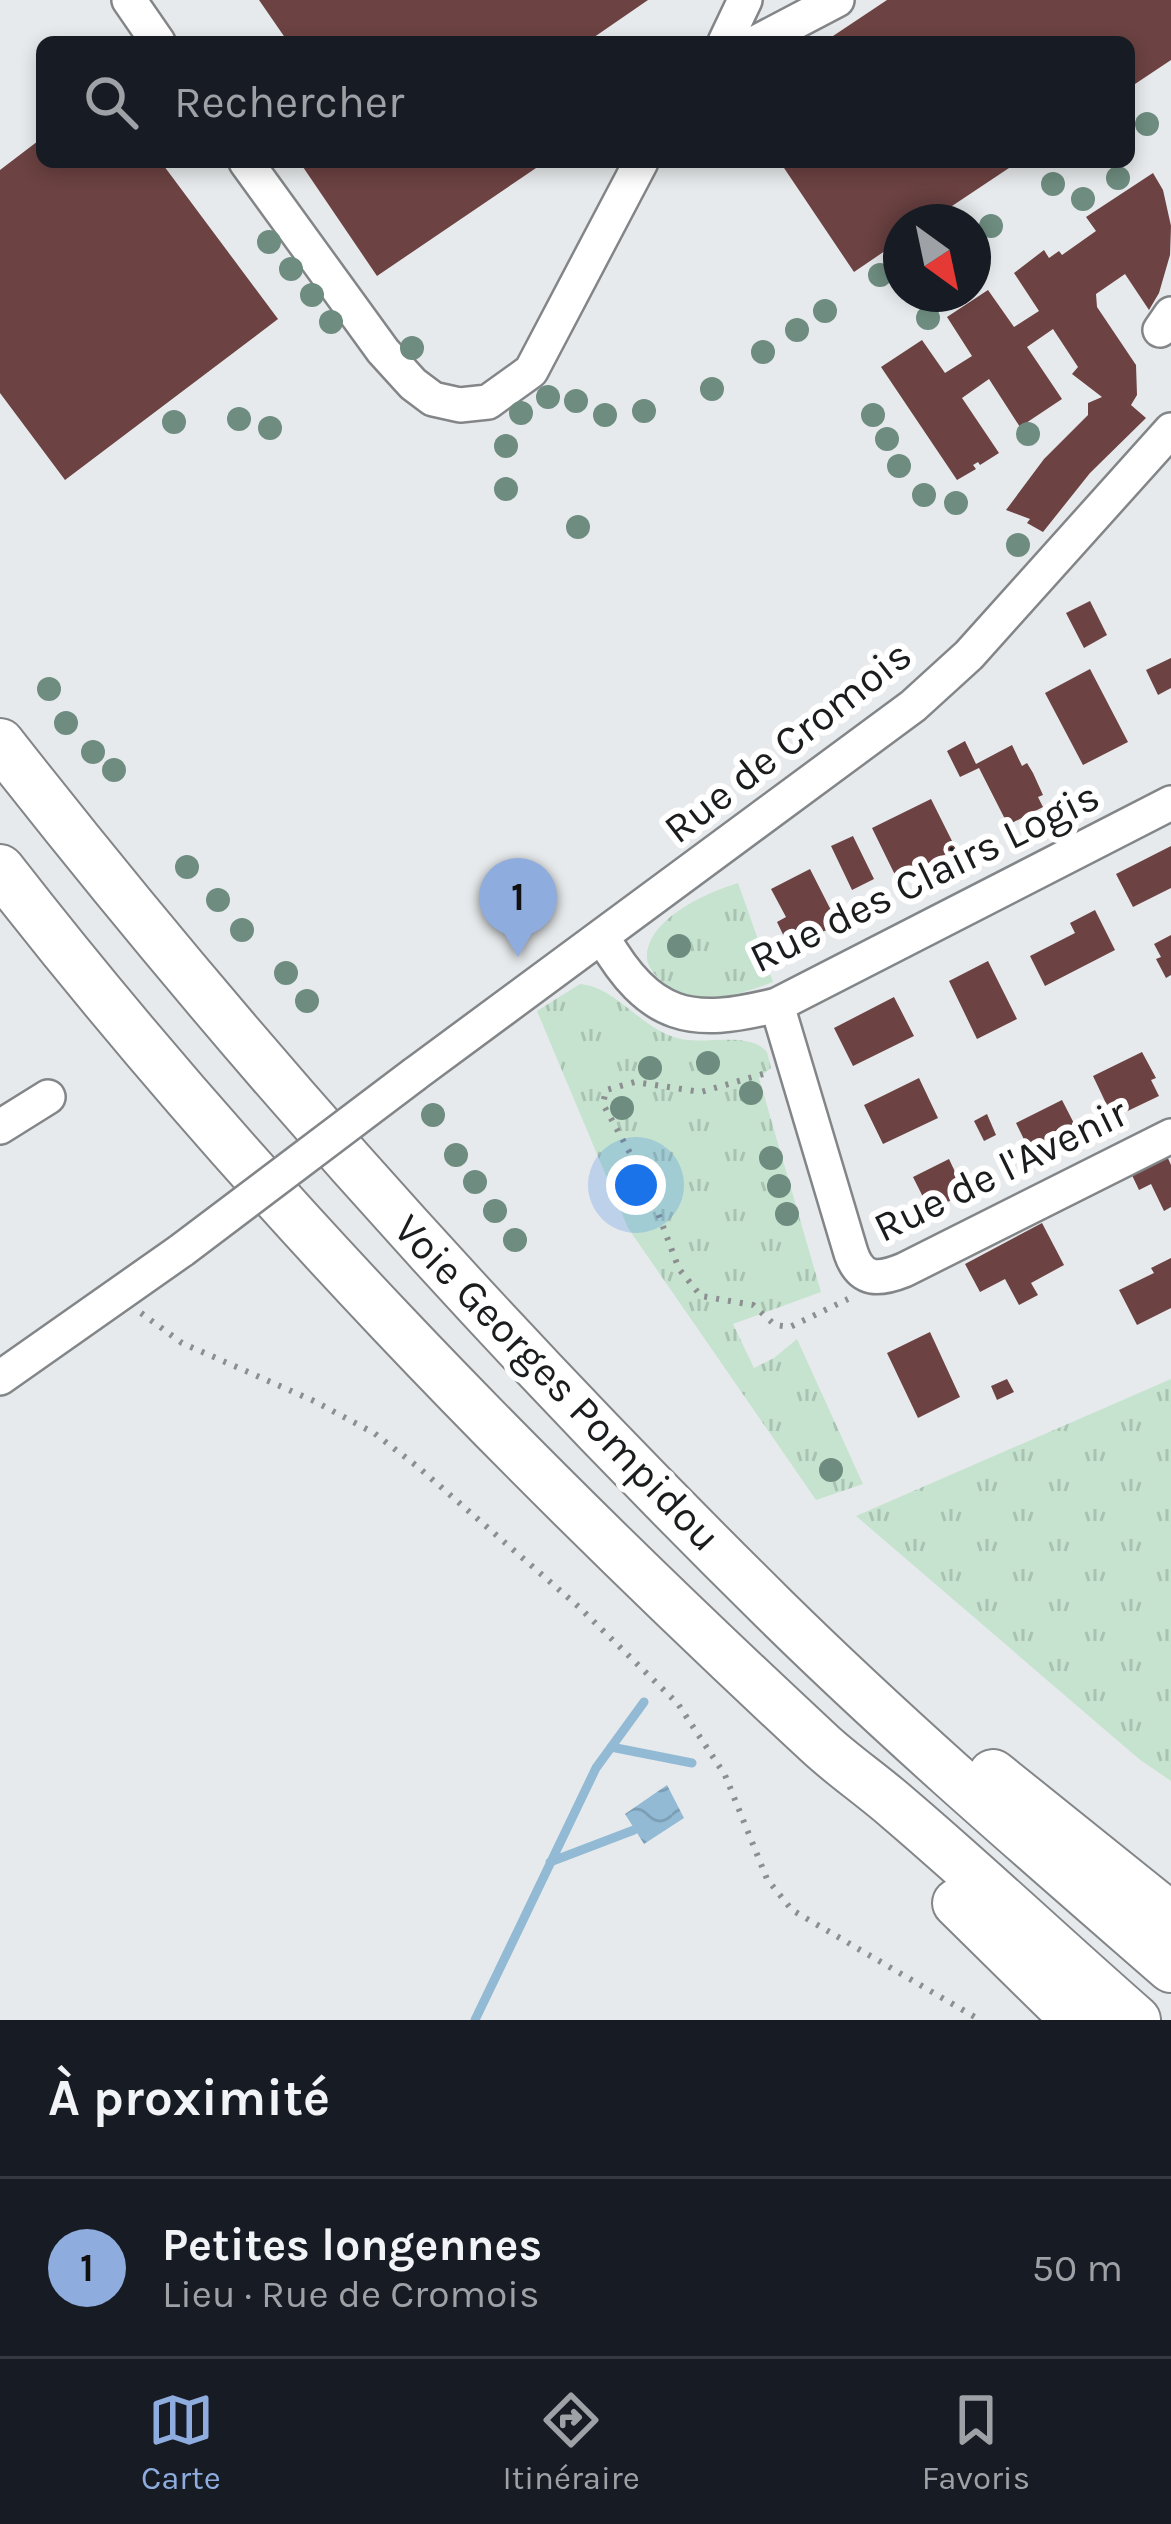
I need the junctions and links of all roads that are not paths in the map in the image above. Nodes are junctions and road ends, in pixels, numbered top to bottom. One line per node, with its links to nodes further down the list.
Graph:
1 (129, 0): 4 (street)
2 (745, 0): 5 (street)
3 (837, 0): 6 (street)
4 (154, 36)
5 (728, 36)
6 (769, 36)
7 (250, 168): 8 (street)
8 (637, 168)
9 (1171, 430): 13 (street, Rue de Cromois)
10 (0, 743): 19 (highway, Voie Georges Pompidou)
11 (1171, 803): 14 (street, Rue des Clairs Logis)
12 (0, 869): 20 (highway, Voie Georges Pompidou)
13 (603, 938): 14 (street, Rue des Clairs Logis); 18 (street, Rue de Cromois, bridge)
14 (777, 1005): 17 (street, Rue de l'Avenir)
15 (48, 1097): 16 (street)
16 (0, 1127)
17 (1171, 1136)
18 (0, 1378)
19 (776, 1610): 21 (highway); 22 (highway, Voie Georges Pompidou)
20 (826, 1749): 23 (highway); 24 (highway, Voie Georges Pompidou)
21 (1171, 1917)
22 (1171, 1968)
23 (1076, 2020)
24 (1136, 2020)

